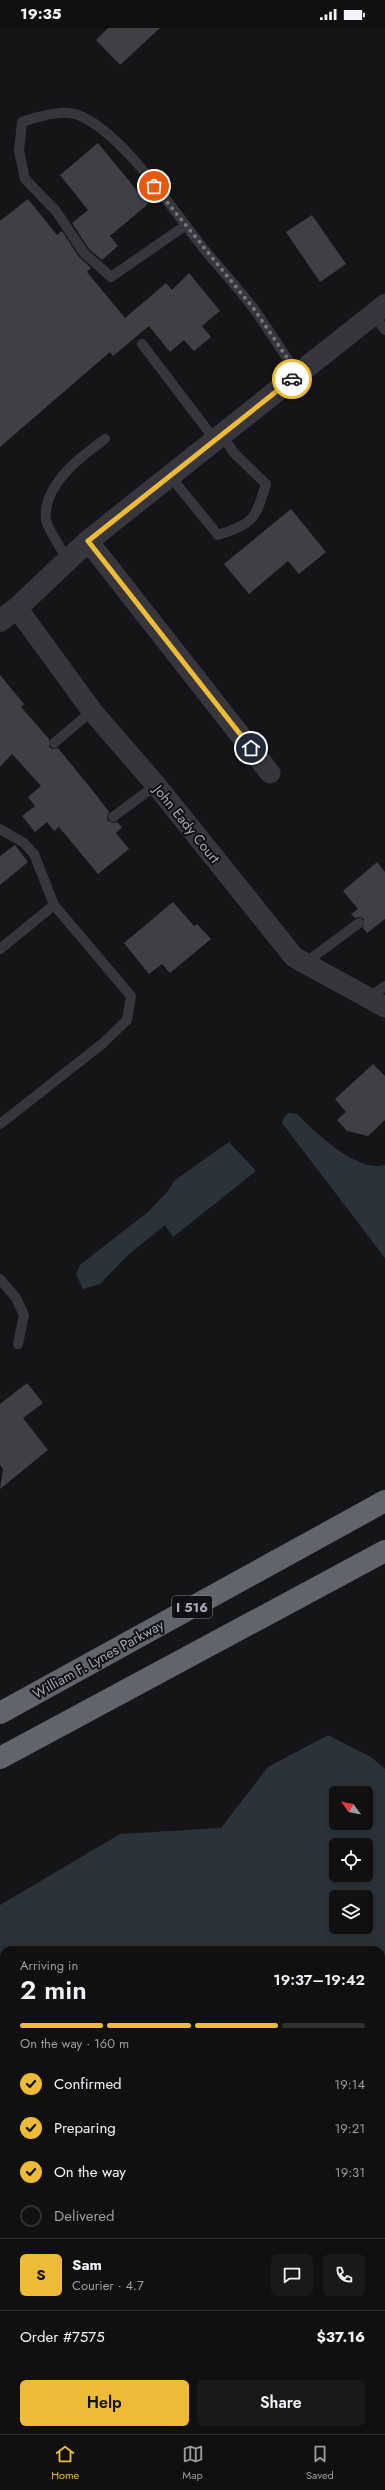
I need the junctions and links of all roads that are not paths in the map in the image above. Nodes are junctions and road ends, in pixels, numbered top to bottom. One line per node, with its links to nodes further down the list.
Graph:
1 (186, 225): 1 (lane); 4 (lane)
2 (381, 316): 4 (street)
3 (142, 344): 5 (lane)
4 (298, 374): 5 (street)
5 (219, 438): 7 (street); 7 (lane)
6 (105, 439): 9 (lane)
7 (170, 476): 8 (street)
8 (88, 541): 9 (street); 14 (street)
9 (68, 560): 10 (street)
10 (17, 608): 11 (street); 12 (street, John Eady Court)
11 (0, 621)
12 (92, 711): 13 (lane); 15 (street, John Eady Court)
13 (54, 744)
14 (270, 773)
15 (156, 785): 16 (lane); 21 (street, John Eady Court)
16 (113, 817)
17 (0, 830): 18 (lane)
18 (54, 905): 20 (lane); 23 (lane)
19 (358, 923): 21 (lane)
20 (0, 949)
21 (305, 963): 22 (street, John Eady Court)
22 (380, 997)
23 (0, 1124)
24 (0, 1279): 25 (lane)
25 (18, 1344)
26 (385, 1501): 28 (highway, William F. Lynes Parkway / I 516)
27 (385, 1551): 29 (highway)
28 (0, 1713)
29 (0, 1758)

